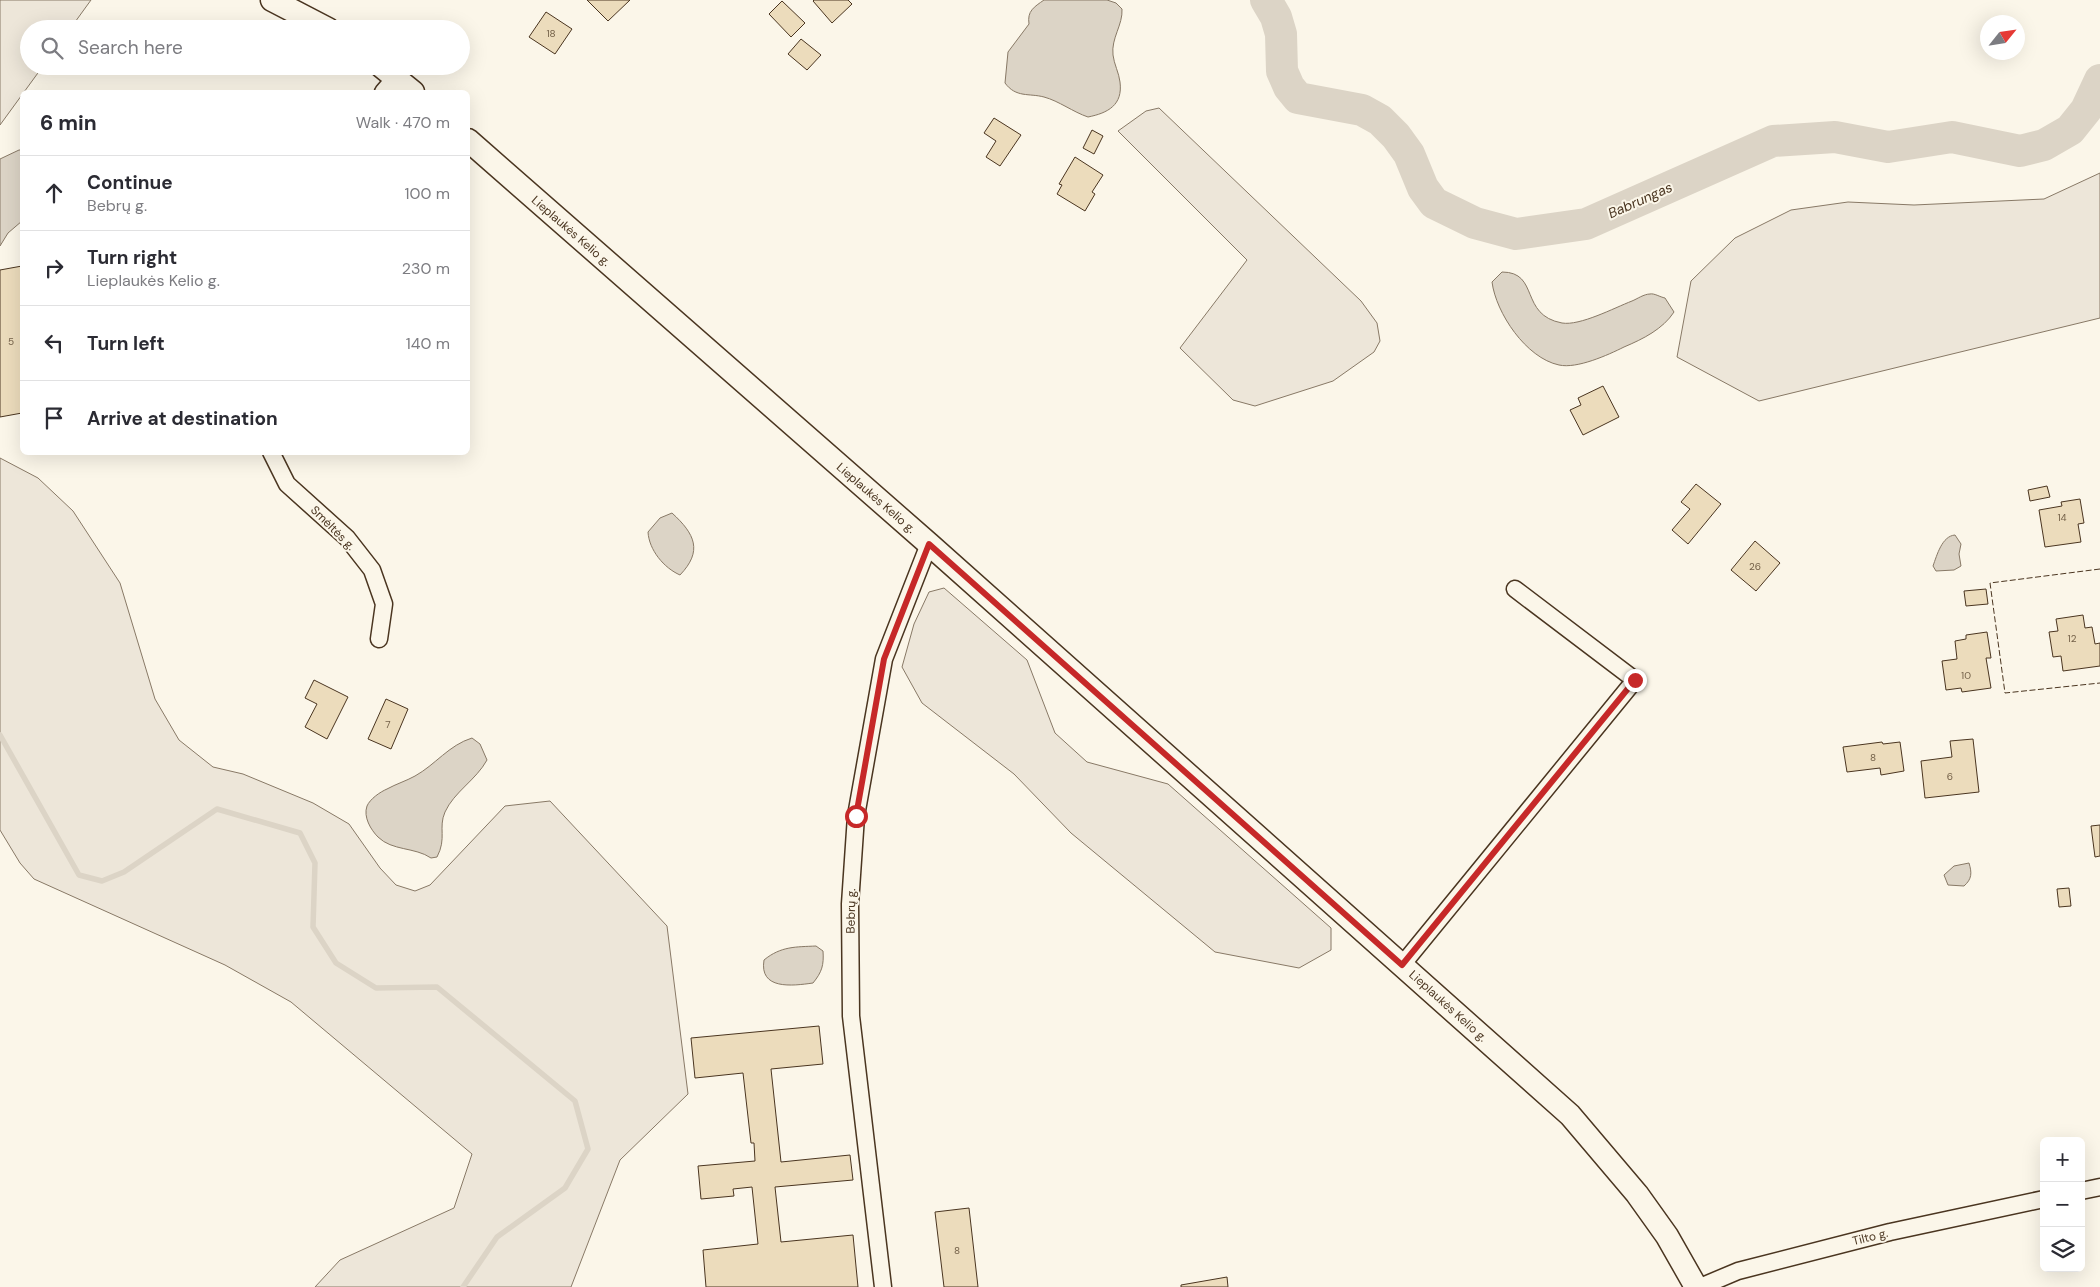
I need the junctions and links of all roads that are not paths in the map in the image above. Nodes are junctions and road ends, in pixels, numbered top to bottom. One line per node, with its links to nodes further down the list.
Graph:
1 (272, 0): 2 (main road)
2 (311, 20)
3 (387, 79): 4 (main road)
4 (409, 90)
5 (470, 142): 7 (main road, Lieplaukės Kelio g.)
6 (272, 455): 9 (street, Smėltės g.)
7 (929, 544): 10 (main road, Lieplaukės Kelio g.); 14 (street, Bebrų g.)
8 (1516, 589): 10 (street)
9 (379, 639)
10 (1402, 965): 15 (main road, Lieplaukės Kelio g.)
11 (2100, 1187): 12 (street)
12 (2085, 1190)
13 (2040, 1200): 16 (street, Tilto g.)
14 (883, 1287)
15 (1696, 1287)
16 (1700, 1287)

